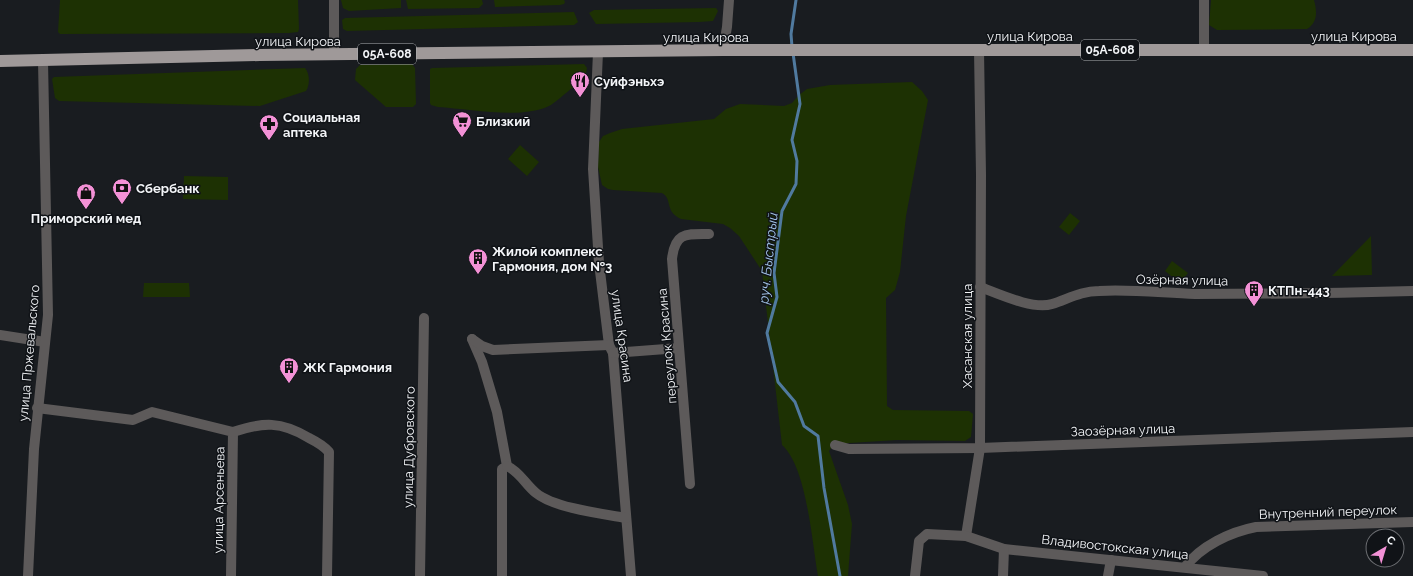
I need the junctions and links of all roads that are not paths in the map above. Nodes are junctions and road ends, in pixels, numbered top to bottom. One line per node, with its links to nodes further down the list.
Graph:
1 (334, 0): 9 (street)
2 (729, 0): 4 (street)
3 (1204, 0): 6 (street)
4 (722, 50): 5 (main road, улица Кирова / 05А-608); 8 (main road, улица Кирова / 05А-608)
5 (979, 50): 6 (main road, улица Кирова / 05А-608); 13 (street, Хасанская улица)
6 (1204, 50): 7 (main road, улица Кирова / 05А-608)
7 (1413, 50)
8 (598, 52): 9 (main road, улица Кирова / 05А-608); 19 (street, улица Красина)
9 (334, 55): 11 (main road, улица Кирова / 05А-608)
10 (0, 61): 11 (main road, улица Кирова / 05А-608)
11 (43, 61): 17 (street, улица Пржевальского)
12 (709, 234): 18 (street, переулок Красина)
13 (980, 287): 14 (street, Озёрная улица); 24 (street, Хасанская улица)
14 (1413, 291)
15 (424, 318): 36 (street, улица Дубровского)
16 (0, 335): 17 (street)
17 (45, 342): 20 (street, улица Пржевальского)
18 (680, 348): 19 (street); 26 (street, переулок Красина)
19 (611, 349): 25 (street); 27 (street, улица Красина)
20 (37, 408): 21 (street, улица Арсеньева); 33 (street, улица Пржевальского)
21 (233, 432): 34 (street, улица Арсеньева); 35 (street)
22 (1413, 432): 24 (street, Заозёрная улица)
23 (835, 445): 24 (street, Заозёрная улица)
24 (980, 448): 29 (street, Хасанская улица)
25 (507, 466): 27 (street); 37 (street)
26 (690, 484)
27 (626, 518): 38 (street, улица Красина)
28 (1413, 522): 32 (street, Внутренний переулок)
29 (966, 536): 30 (street, Владивостокская улица); 39 (street)
30 (1004, 549): 31 (street, Владивостокская улица); 40 (street)
31 (1111, 560): 32 (street, Владивостокская улица); 41 (street)
32 (1185, 567): 42 (street, Владивостокская улица)
33 (28, 576)
34 (231, 576)
35 (327, 576)
36 (420, 576)
37 (502, 576)
38 (631, 576)
39 (914, 576)
40 (1002, 576)
41 (1108, 576)
42 (1263, 576)

